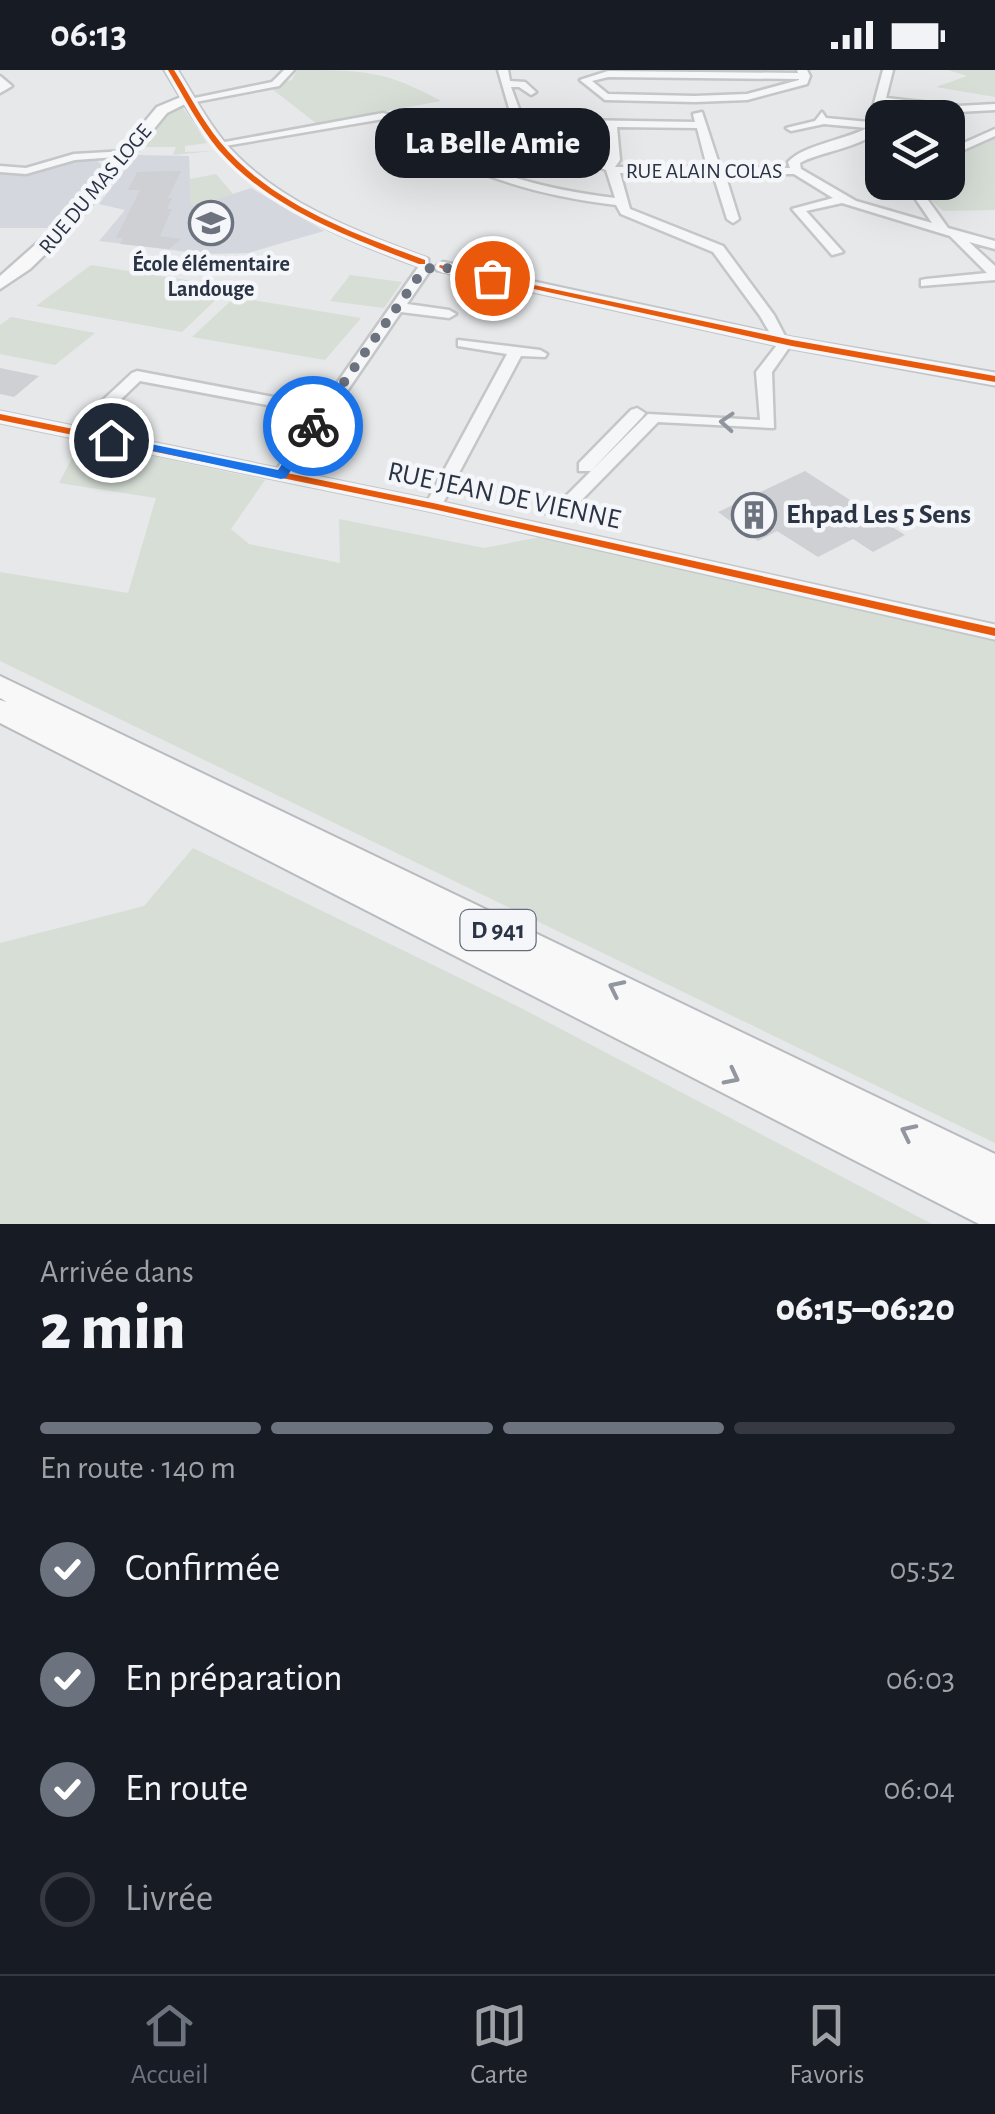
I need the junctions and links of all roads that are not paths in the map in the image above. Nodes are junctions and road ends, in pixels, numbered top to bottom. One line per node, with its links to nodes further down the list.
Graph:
1 (171, 70): 11 (main road)
2 (288, 70): 11 (street)
3 (888, 70): 12 (street)
4 (662, 72): 5 (street); 10 (street)
5 (804, 73): 10 (street)
6 (504, 77): 9 (street); 15 (street)
7 (0, 79): 8 (street)
8 (0, 90)
9 (531, 92)
10 (695, 99): 18 (street)
11 (190, 100): 23 (main road); 25 (main road, RUE DU MAS LOGE)
12 (880, 100)
13 (995, 107): 14 (street)
14 (965, 109)
15 (515, 118): 16 (street); 22 (street); 26 (street, RUE ALAIN COLAS)
16 (610, 124): 18 (street); 26 (street)
17 (865, 124): 19 (street)
18 (700, 125): 28 (street)
19 (791, 128)
20 (995, 132): 24 (street)
21 (865, 133): 29 (street)
22 (420, 135): 23 (street); 32 (street)
23 (219, 144): 37 (main road)
24 (965, 148)
25 (126, 154): 27 (street); 40 (main road, RUE DU MAS LOGE)
26 (610, 168): 28 (street, RUE ALAIN COLAS); 32 (street)
27 (0, 169)
28 (716, 170): 29 (street, RUE ALAIN COLAS); 33 (street)
29 (796, 171): 30 (street)
30 (841, 200): 34 (street); 36 (street)
31 (924, 200): 34 (street)
32 (619, 202): 42 (street)
33 (734, 219)
34 (950, 232): 35 (street); 38 (street)
35 (995, 245)
36 (836, 252)
37 (429, 266): 41 (street); 44 (main road)
38 (995, 274): 39 (street)
39 (926, 283)
40 (0, 284)
41 (397, 308): 43 (street); 50 (street)
42 (764, 310): 44 (street); 45 (street)
43 (449, 314)
44 (755, 335): 45 (main road)
45 (783, 341): 49 (main road); 56 (street, one-way to 56)
46 (463, 343): 47 (street)
47 (516, 350): 48 (street); 55 (street)
48 (540, 354)
49 (995, 379)
50 (324, 410): 53 (street); 54 (street)
51 (637, 413): 56 (street)
52 (0, 417): 53 (street, RUE JEAN DE VIENNE)
53 (76, 433): 54 (street, RUE JEAN DE VIENNE)
54 (281, 475): 55 (street, RUE JEAN DE VIENNE)
55 (432, 506): 57 (street, RUE JEAN DE VIENNE)
56 (548, 507): 57 (street)
57 (529, 527): 58 (street, RUE JEAN DE VIENNE)
58 (995, 632)
59 (0, 686): 61 (highway, D 941, one-way to 59)
60 (0, 710): 62 (highway, D 941, one-way to 62)
61 (995, 1175)
62 (995, 1210)

